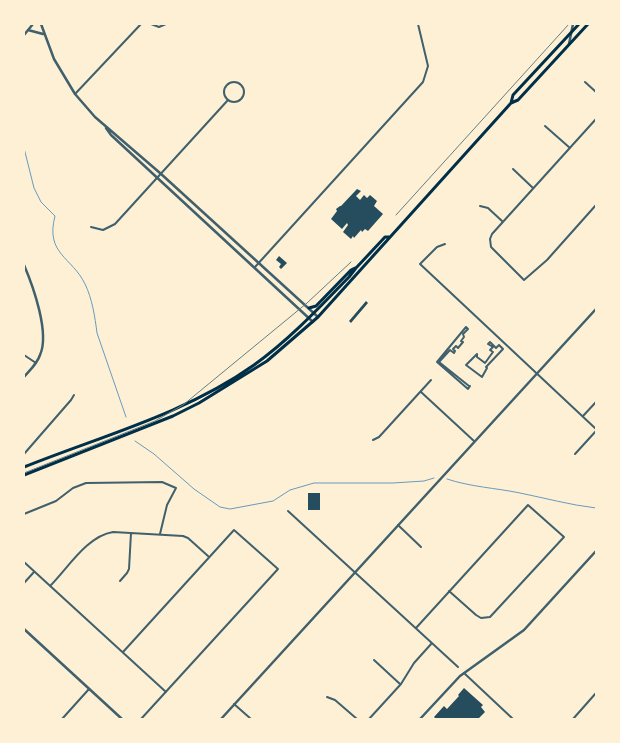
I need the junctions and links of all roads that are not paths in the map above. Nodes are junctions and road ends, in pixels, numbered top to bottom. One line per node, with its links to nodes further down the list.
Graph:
1 (34, 24): 10 (street)
2 (41, 24): 13 (street)
3 (141, 24): 17 (street)
4 (151, 24): 5 (street)
5 (166, 24)
6 (418, 24): 34 (street)
7 (573, 24): 11 (street)
8 (579, 24): 11 (main road)
9 (588, 24): 14 (main road)
10 (28, 30): 12 (street); 13 (street)
11 (572, 31): 14 (street); 19 (main road)
12 (24, 35)
13 (44, 35): 17 (street)
14 (569, 45): 19 (main road)
15 (585, 82): 16 (street)
16 (596, 92)
17 (76, 94): 21 (street)
18 (228, 100): 18 (street); 25 (street)
19 (511, 103): 32 (main road)
20 (596, 120): 23 (street)
21 (104, 125): 25 (street); 26 (street)
22 (546, 126): 23 (street)
23 (570, 148): 27 (street)
24 (513, 169): 27 (street)
25 (160, 173): 26 (street); 34 (street)
26 (157, 177): 31 (street); 36 (street)
27 (534, 188): 30 (street)
28 (596, 205): 30 (street)
29 (480, 206): 30 (street)
30 (503, 222)
31 (91, 228)
32 (389, 237): 37 (main road); 41 (main road)
33 (445, 244): 48 (street)
34 (259, 263): 36 (street); 38 (street)
35 (24, 265): 46 (street)
36 (255, 268): 42 (street)
37 (356, 268): 38 (main road); 40 (main road)
38 (309, 308): 40 (street)
39 (596, 309): 48 (street)
40 (314, 313): 41 (street); 42 (main road)
41 (318, 317): 43 (main road)
42 (309, 318): 43 (street); 60 (main road)
43 (313, 322): 61 (main road)
44 (24, 355): 46 (street)
45 (437, 362): 45 (street)
46 (36, 363): 49 (street)
47 (466, 364): 47 (street)
48 (537, 373): 54 (street); 57 (street)
49 (24, 377)
50 (431, 380): 51 (street)
51 (421, 392): 56 (street); 57 (street)
52 (74, 394): 58 (street)
53 (596, 402): 54 (street)
54 (583, 416): 55 (street)
55 (596, 430): 59 (street)
56 (373, 440)
57 (475, 441): 64 (street)
58 (24, 454)
59 (575, 454)
60 (24, 467)
61 (24, 475)
62 (288, 511): 72 (street)
63 (24, 514): 66 (street)
64 (398, 526): 67 (street); 72 (street)
65 (131, 533): 66 (street); 73 (street); 75 (street)
66 (160, 534): 69 (street)
67 (421, 548)
68 (596, 551): 83 (street)
69 (209, 557): 80 (street); 86 (street)
70 (24, 562): 71 (street)
71 (34, 572): 74 (street); 75 (street)
72 (355, 572): 77 (street); 89 (street)
73 (120, 581)
74 (24, 583)
75 (50, 586): 80 (street)
76 (449, 591): 76 (street); 77 (street)
77 (416, 628): 79 (street)
78 (24, 629): 85 (street)
79 (432, 643): 82 (street); 84 (street)
80 (123, 652): 86 (street)
81 (374, 660): 84 (street)
82 (458, 667)
83 (464, 673): 97 (street); 98 (street)
84 (400, 684): 96 (street)
85 (89, 689): 90 (street); 91 (street)
86 (166, 692): 92 (street)
87 (596, 693): 99 (street)
88 (327, 696): 95 (street)
89 (234, 704): 93 (street); 94 (street)
90 (62, 719)
91 (122, 719)
92 (141, 719)
93 (221, 719)
94 (251, 719)
95 (357, 719)
96 (369, 719)
97 (420, 719)
98 (514, 719)
99 (573, 719)

